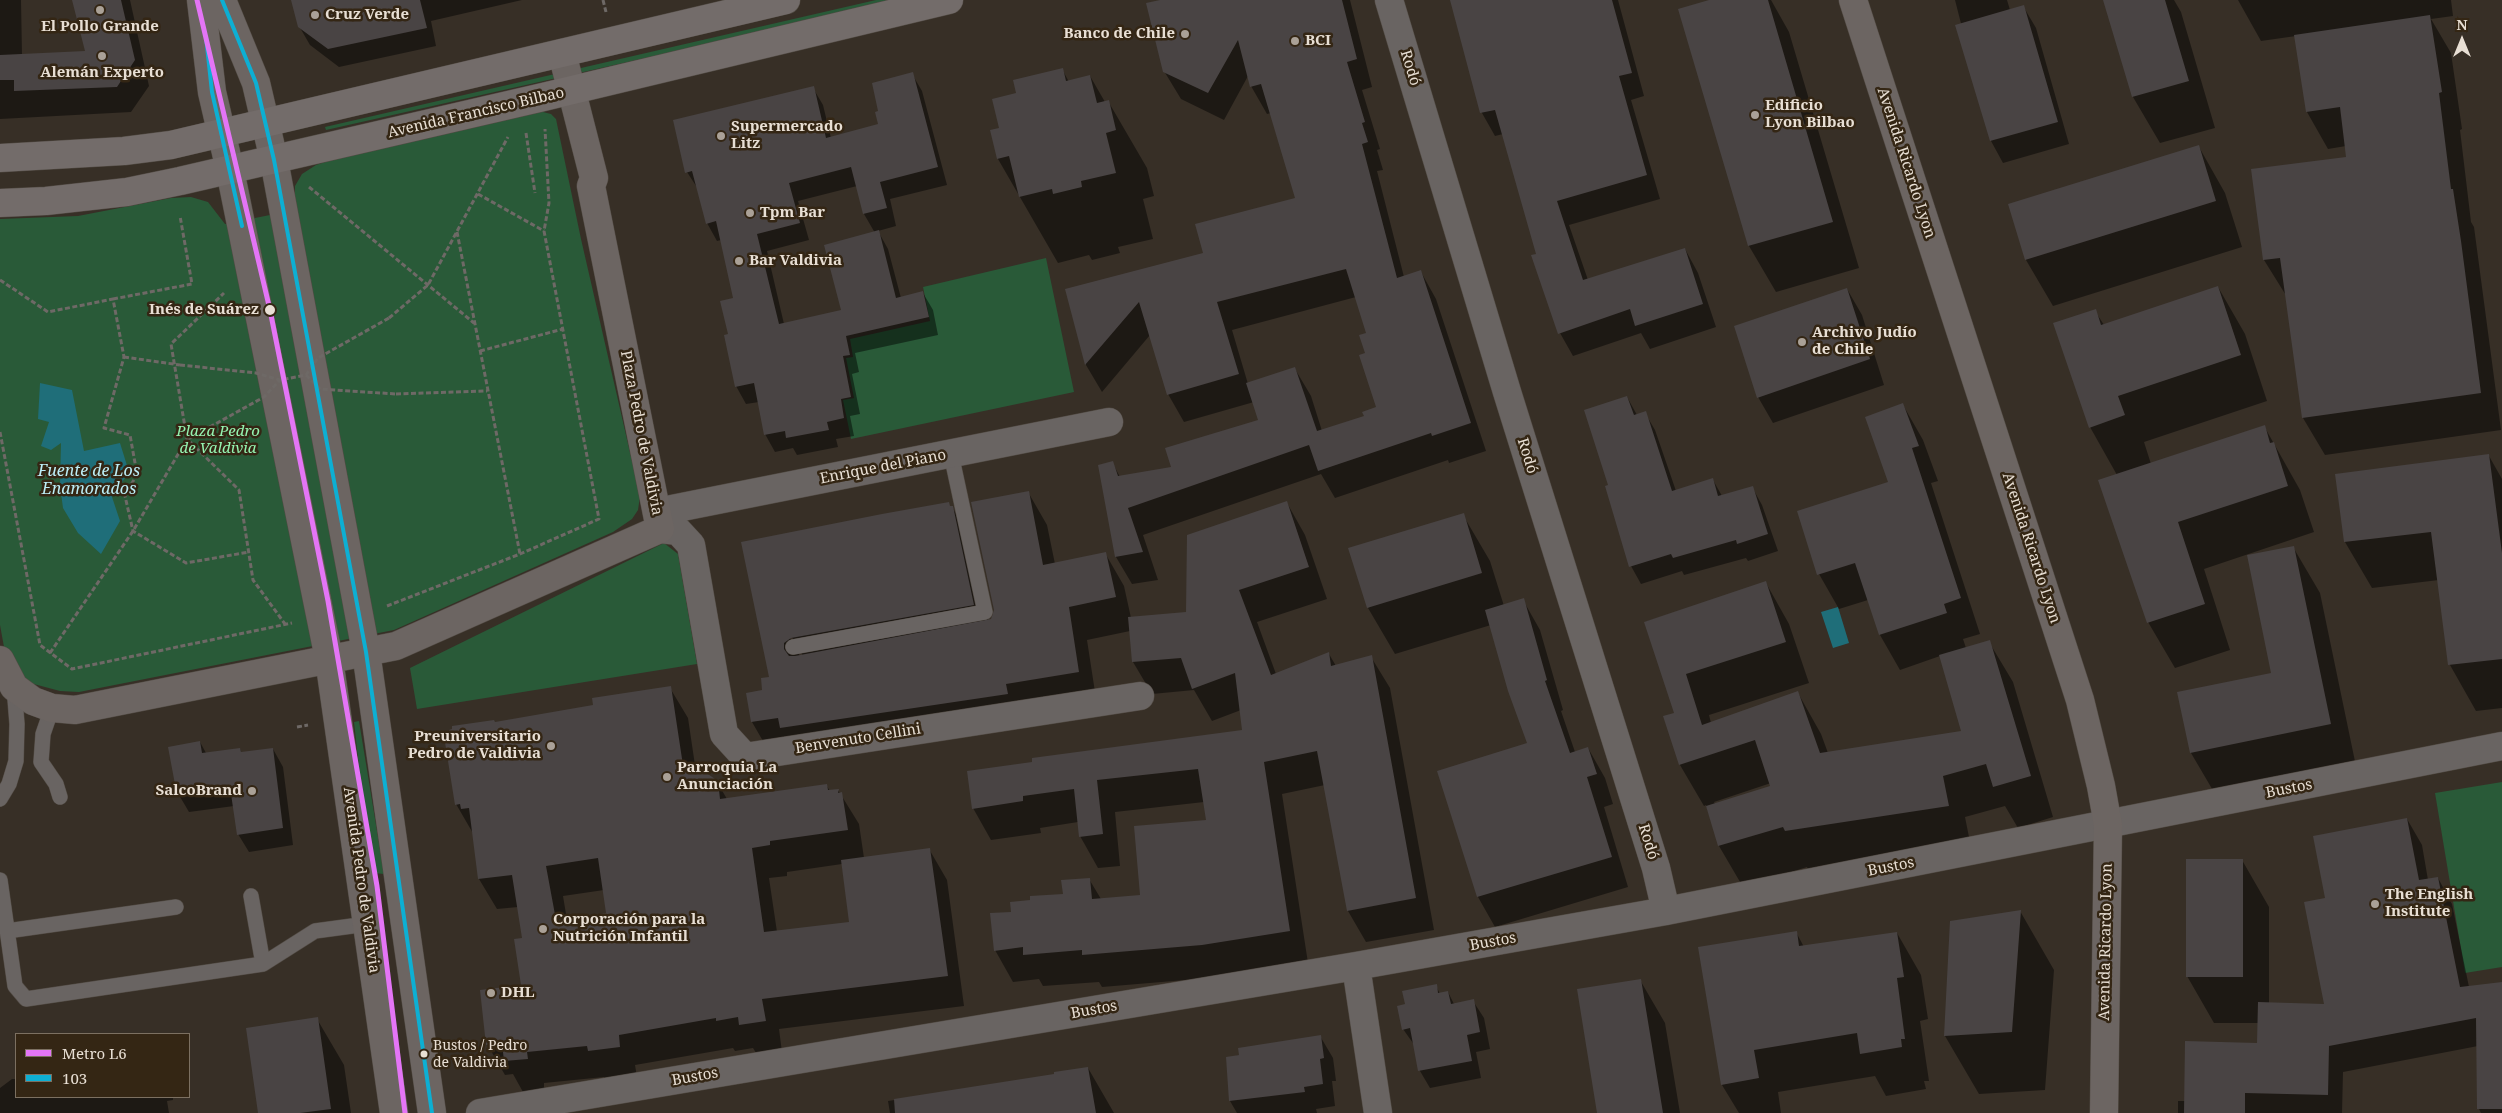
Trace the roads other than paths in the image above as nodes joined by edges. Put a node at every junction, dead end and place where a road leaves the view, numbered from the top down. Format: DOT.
graph roads {
  1 [pos="201,0"];
  2 [pos="222,0"];
  3 [pos="786,0"];
  4 [pos="949,0"];
  5 [pos="1389,0"];
  6 [pos="1853,0"];
  7 [pos="562,53"];
  8 [pos="571,91"];
  9 [pos="265,122"];
  10 [pos="221,132"];
  11 [pos="53,156"];
  12 [pos="0,158"];
  13 [pos="274,160"];
  14 [pos="0,170"];
  15 [pos="230,170"];
  16 [pos="0,202"];
  17 [pos="1109,422"];
  18 [pos="951,454"];
  19 [pos="658,520"];
  20 [pos="793,647"];
  21 [pos="366,652"];
  22 [pos="329,659"];
  23 [pos="0,660"];
  24 [pos="14,687"];
  25 [pos="1140,696"];
  26 [pos="52,708"];
  27 [pos="2502,746"];
  28 [pos="60,797"];
  29 [pos="0,799"];
  30 [pos="2108,825"];
  31 [pos="0,880"];
  32 [pos="251,896"];
  33 [pos="176,907"];
  34 [pos="1666,911"];
  35 [pos="367,924"];
  36 [pos="7,930"];
  37 [pos="263,964"];
  38 [pos="1356,966"];
  39 [pos="394,1113"];
  40 [pos="432,1113"];
  41 [pos="480,1113"];
  42 [pos="1378,1113"];
  43 [pos="2104,1113"];
  1 -- 10 [label="street, Avenida Pedro de Valdivia"];
  2 -- 9 [label="street"];
  3 -- 7 [label="main road"];
  4 -- 8 [label="main road, Avenida Francisco Bilbao"];
  5 -- 34 [label="street, Rodó"];
  6 -- 30 [label="street, Avenida Ricardo Lyon"];
  7 -- 8 [label="street, Plaza Pedro de Valdivia"];
  7 -- 9 [label="main road"];
  8 -- 13 [label="main road, Avenida Francisco Bilbao"];
  8 -- 19 [label="street, Plaza Pedro de Valdivia"];
  9 -- 10 [label="main road"];
  9 -- 13 [label="street"];
  10 -- 11 [label="main road"];
  10 -- 15 [label="street, Avenida Pedro de Valdivia"];
  11 -- 12 [label="main road"];
  11 -- 14 [label="street"];
  13 -- 15 [label="main road, Avenida Francisco Bilbao"];
  13 -- 21 [label="street"];
  15 -- 16 [label="main road, Avenida Francisco Bilbao"];
  15 -- 22 [label="street, Avenida Pedro de Valdivia"];
  17 -- 18 [label="street, Enrique del Piano"];
  18 -- 19 [label="street, Enrique del Piano"];
  18 -- 20 [label="lane"];
  19 -- 21 [label="street, Plaza Pedro de Valdivia"];
  19 -- 25 [label="street, Benvenuto Cellini"];
  21 -- 22 [label="street, Plaza Pedro de Valdivia"];
  21 -- 40 [label="street"];
  22 -- 26 [label="street, Plaza Pedro de Valdivia"];
  22 -- 35 [label="street, Avenida Pedro de Valdivia"];
  23 -- 24 [label="street, Plaza Pedro de Valdivia"];
  24 -- 26 [label="street, Plaza Pedro de Valdivia"];
  24 -- 29 [label="lane"];
  26 -- 28 [label="lane"];
  27 -- 30 [label="street, Bustos"];
  30 -- 34 [label="street, Bustos"];
  30 -- 43 [label="street, Avenida Ricardo Lyon"];
  31 -- 36 [label="lane"];
  32 -- 37 [label="lane"];
  33 -- 36 [label="lane"];
  34 -- 38 [label="street, Bustos"];
  35 -- 37 [label="lane"];
  35 -- 39 [label="street, Avenida Pedro de Valdivia"];
  36 -- 37 [label="lane"];
  38 -- 41 [label="street, Bustos"];
  38 -- 42 [label="street"];
}
